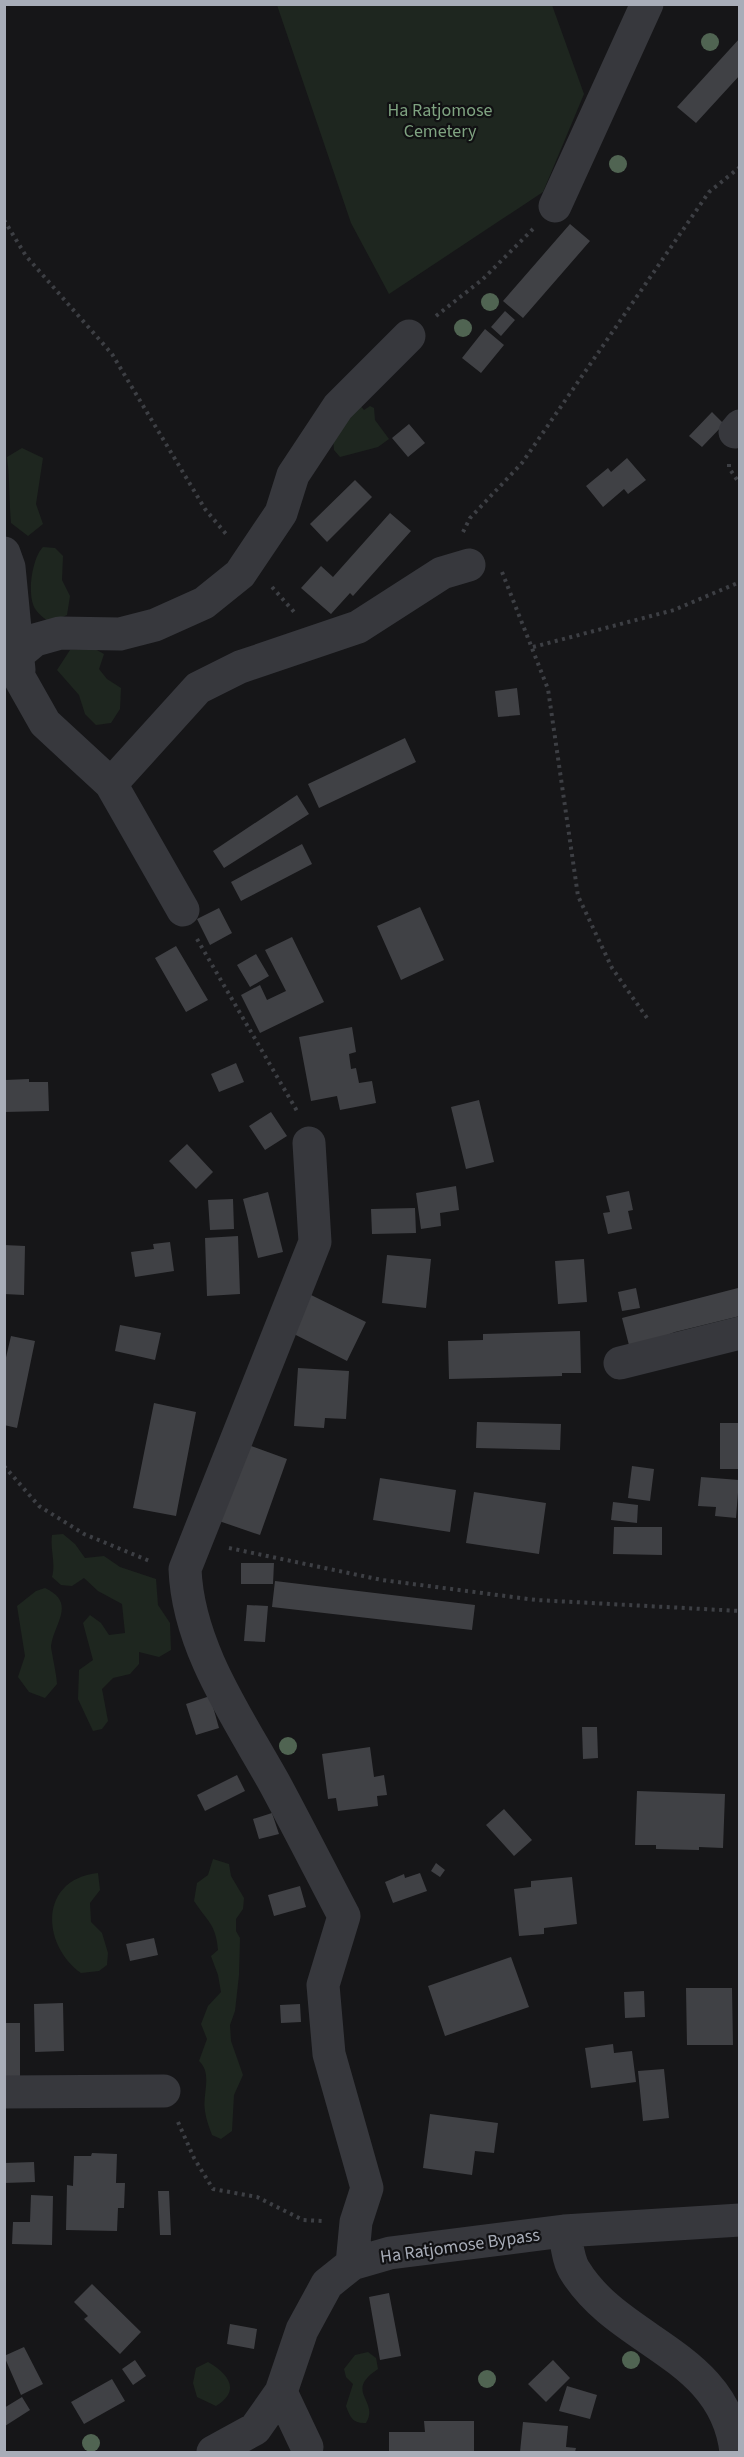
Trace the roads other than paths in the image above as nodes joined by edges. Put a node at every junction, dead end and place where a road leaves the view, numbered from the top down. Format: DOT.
graph roads {
  1 [pos="647,4"];
  2 [pos="555,206"];
  3 [pos="409,336"];
  4 [pos="4,553"];
  5 [pos="455,569"];
  6 [pos="14,674"];
  7 [pos="111,784"];
  8 [pos="183,910"];
  9 [pos="309,1143"];
  10 [pos="740,1333"];
  11 [pos="620,1363"];
  12 [pos="164,2091"];
  13 [pos="4,2092"];
  14 [pos="740,2220"];
  15 [pos="564,2231"];
  16 [pos="352,2264"];
  17 [pos="281,2392"];
  18 [pos="307,2447"];
  19 [pos="213,2452"];
  20 [pos="736,2452"];
  1 -- 2 [label="street"];
  3 -- 6 [label="street"];
  4 -- 6 [label="street"];
  5 -- 7 [label="street"];
  6 -- 7 [label="street"];
  7 -- 8 [label="street"];
  9 -- 16 [label="street"];
  10 -- 11 [label="street"];
  12 -- 13 [label="street"];
  14 -- 15 [label="street, Ha Ratjomose Bypass"];
  15 -- 16 [label="street, Ha Ratjomose Bypass"];
  15 -- 20 [label="street"];
  16 -- 17 [label="street, Ha Ratjomose Bypass"];
  17 -- 18 [label="street"];
  17 -- 19 [label="street, Ha Ratjomose Bypass"];
}
